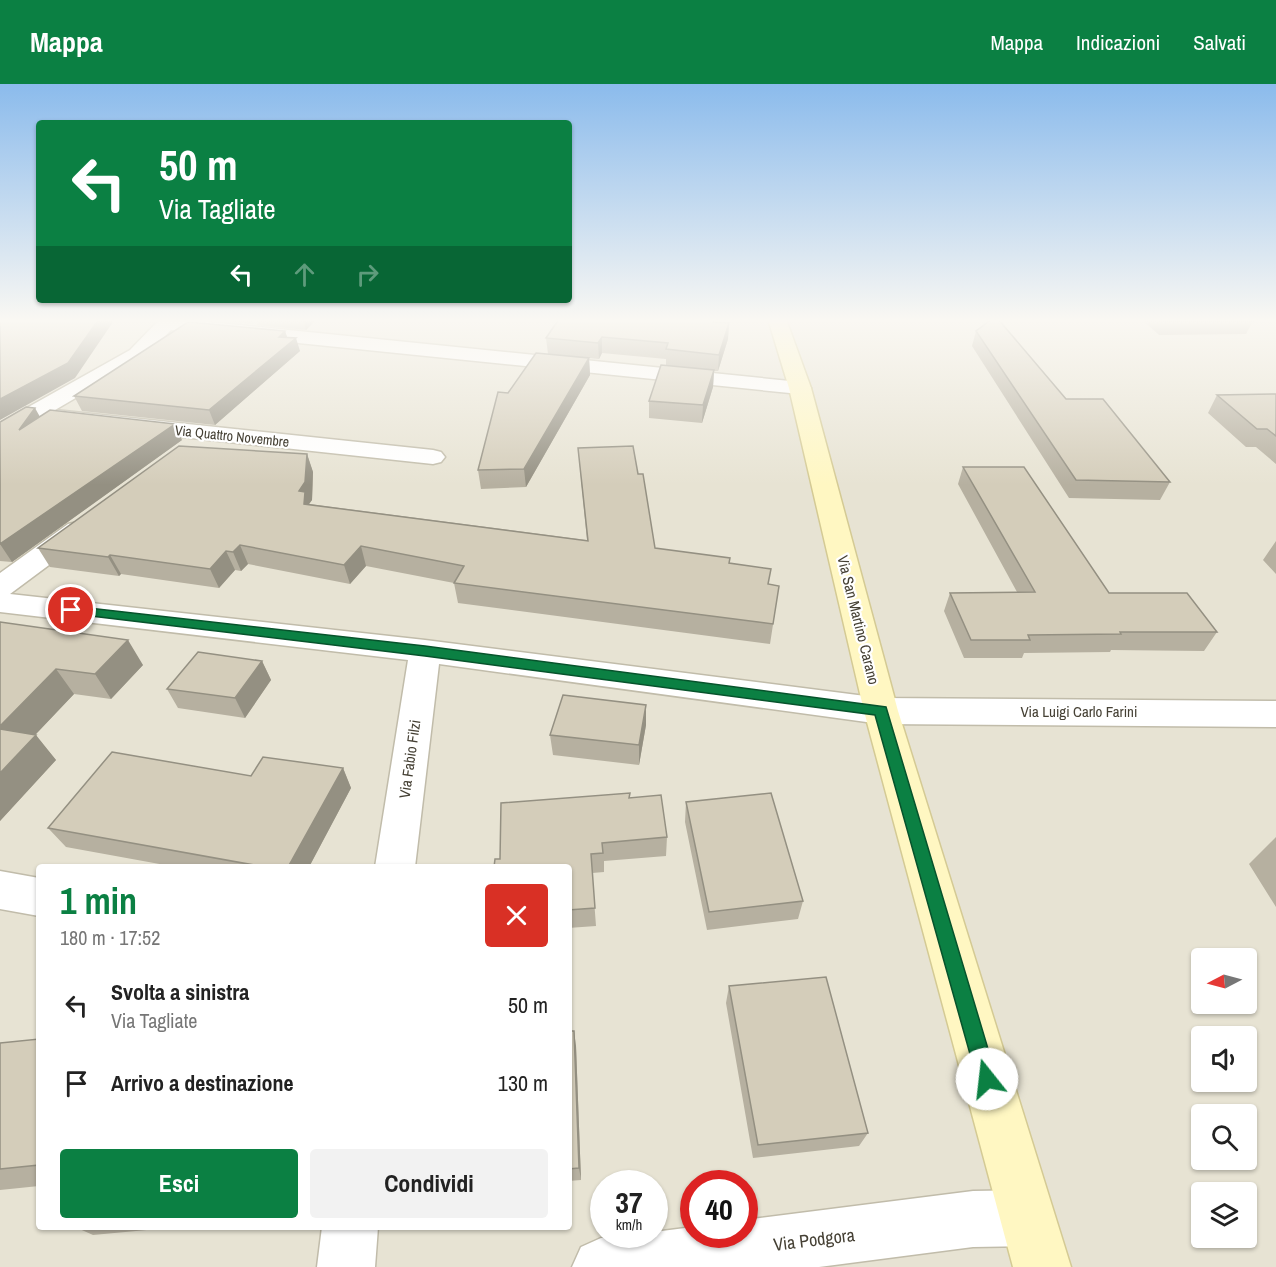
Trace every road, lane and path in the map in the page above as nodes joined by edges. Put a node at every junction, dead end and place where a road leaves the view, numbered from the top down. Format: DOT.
graph roads {
  1 [pos="101,374"];
  2 [pos="669,374"];
  3 [pos="796,374"];
  4 [pos="801,388"];
  5 [pos="31,414"];
  6 [pos="0,432"];
  7 [pos="210,433"];
  8 [pos="181,454"];
  9 [pos="433,457"];
  10 [pos="96,517"];
  11 [pos="0,587"];
  12 [pos="0,602"];
  13 [pos="425,651"];
  14 [pos="881,711"];
  15 [pos="1276,714"];
  16 [pos="395,864"];
  17 [pos="0,890"];
  18 [pos="36,896"];
  19 [pos="350,1230"];
  20 [pos="1034,1242"];
  21 [pos="346,1267"];
  22 [pos="601,1267"];
  1 -- 5 [label="street"];
  2 -- 4 [label="street"];
  3 -- 4 [label="street, Via San Martino Carano"];
  4 -- 14 [label="street, Via San Martino Carano"];
  5 -- 6 [label="street"];
  5 -- 7 [label="street, Via Quattro Novembre"];
  7 -- 8 [label="street"];
  7 -- 9 [label="street, Via Quattro Novembre"];
  10 -- 11 [label="street"];
  12 -- 13 [label="street, Via Luigi Carlo Farini"];
  13 -- 14 [label="street, Via Luigi Carlo Farini"];
  13 -- 16 [label="street, Via Fabio Filzi"];
  14 -- 15 [label="street, Via Luigi Carlo Farini"];
  14 -- 20 [label="street, Via San Martino Carano"];
  17 -- 18 [label="street"];
  19 -- 21 [label="street"];
  20 -- 22 [label="street, Via Podgora"];
}
